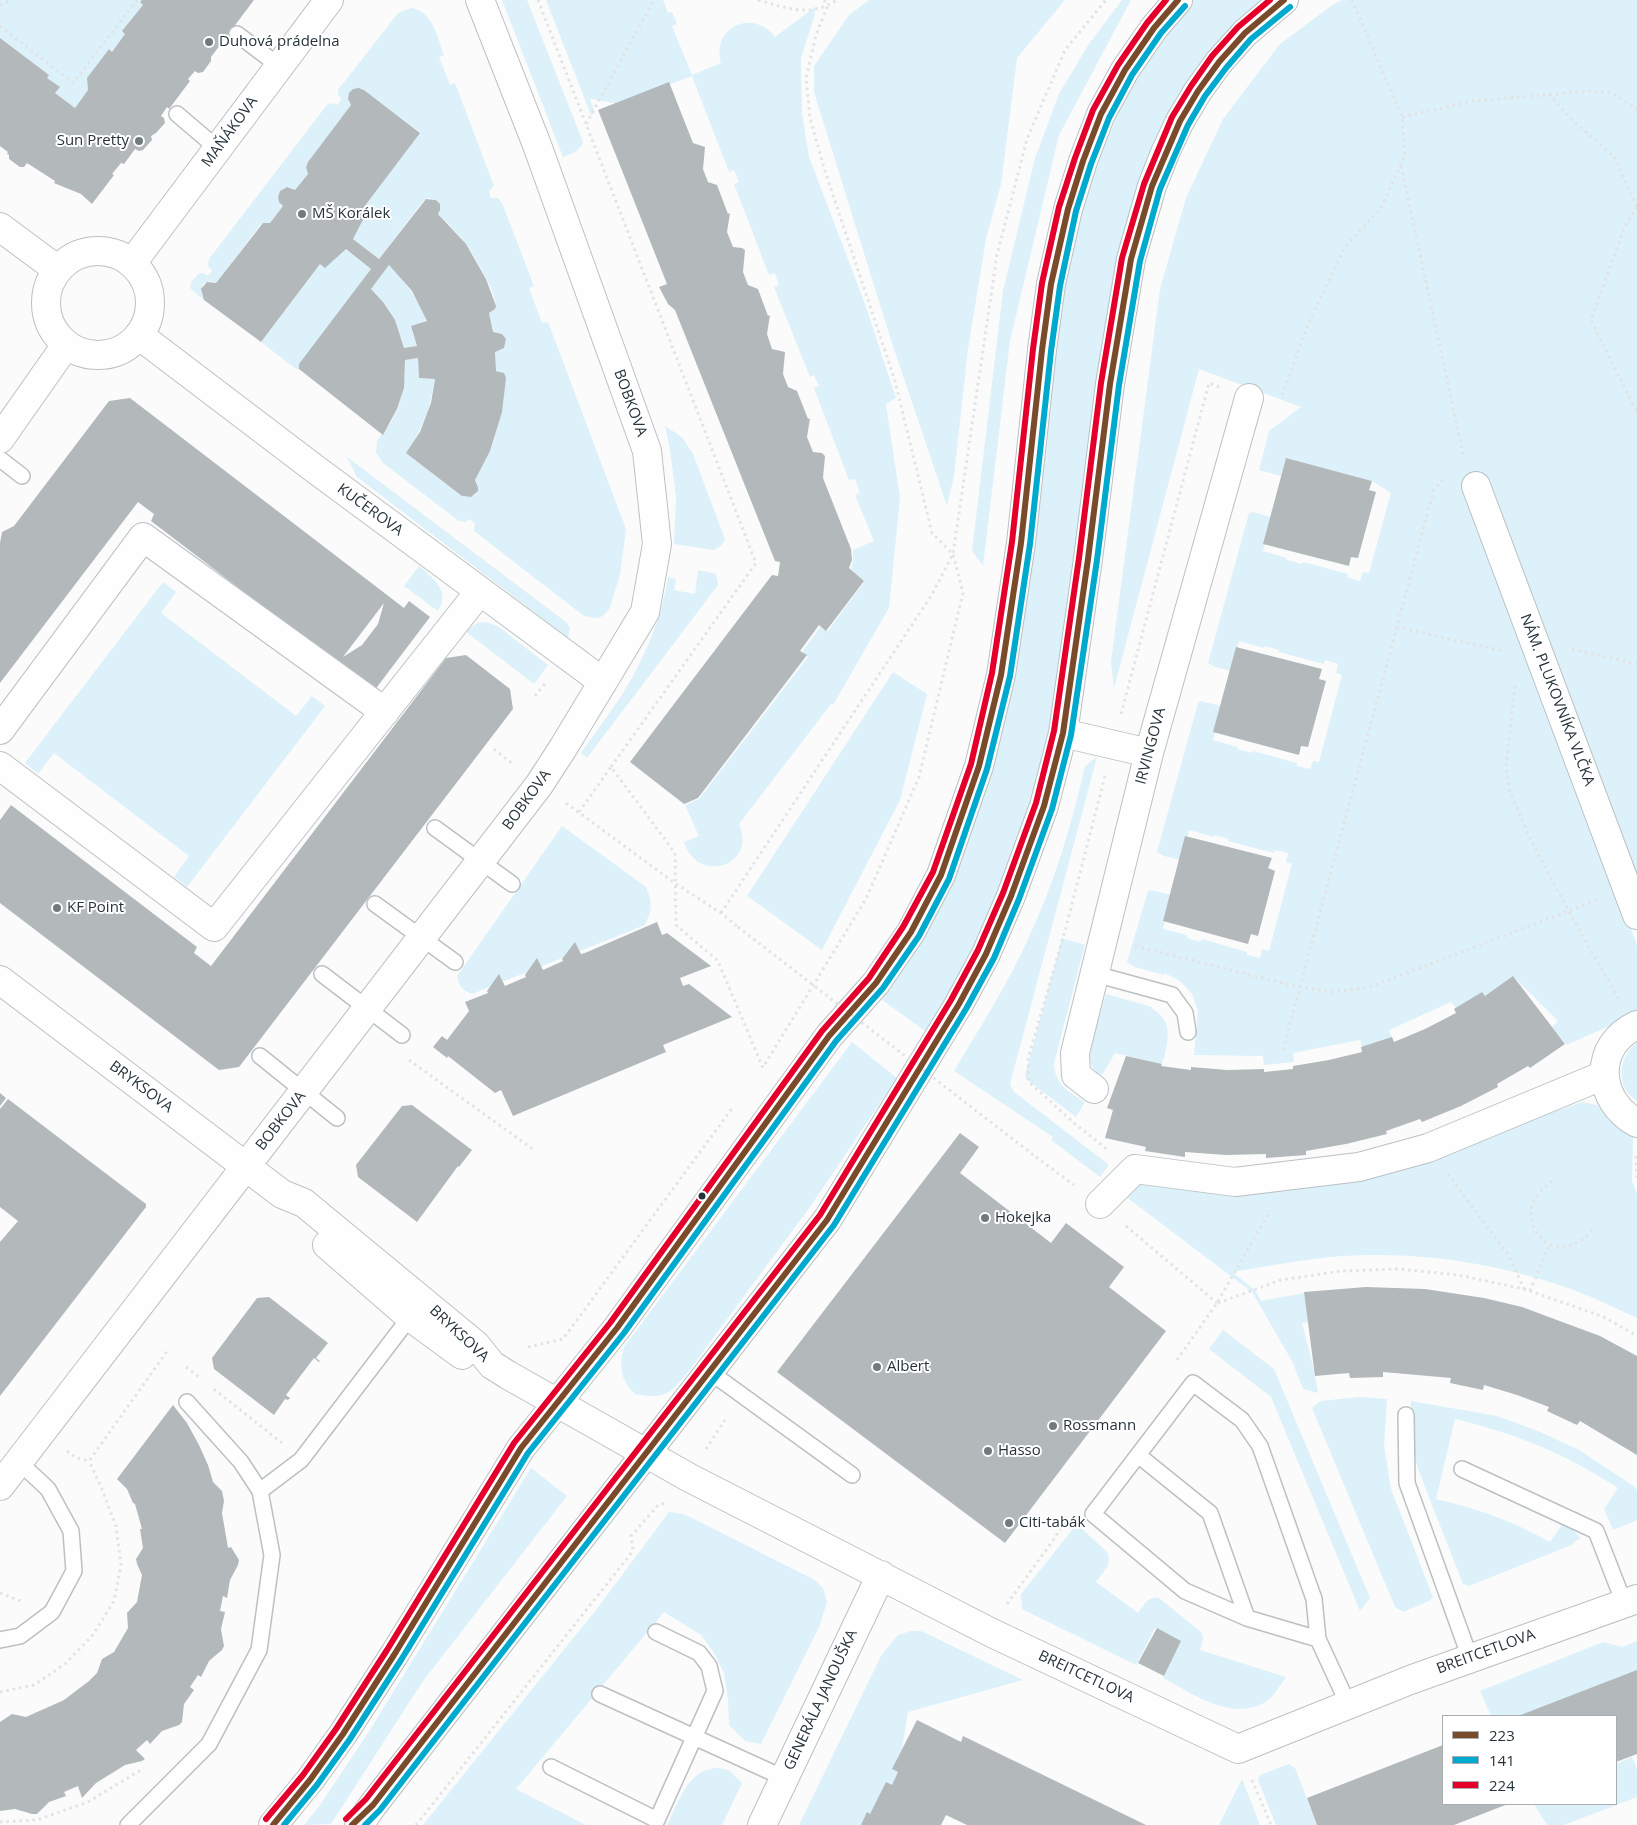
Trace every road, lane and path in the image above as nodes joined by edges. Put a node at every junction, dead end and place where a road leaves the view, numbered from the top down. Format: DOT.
graph roads {
  1 [pos="11,0"];
  2 [pos="137,0"];
  3 [pos="329,0"];
  4 [pos="480,0"];
  5 [pos="654,0"];
  6 [pos="758,0"];
  7 [pos="824,0"];
  8 [pos="837,0"];
  9 [pos="1106,0"];
  10 [pos="1178,0"];
  11 [pos="1284,0"];
  12 [pos="1352,0"];
  13 [pos="0,5"];
  14 [pos="828,6"];
  15 [pos="0,26"];
  16 [pos="237,34"];
  17 [pos="279,66"];
  18 [pos="1549,94"];
  19 [pos="1637,109"];
  20 [pos="176,114"];
  21 [pos="1402,117"];
  22 [pos="586,124"];
  23 [pos="218,149"];
  24 [pos="1401,165"];
  25 [pos="1637,208"];
  26 [pos="0,227"];
  27 [pos="132,263"];
  28 [pos="58,270"];
  29 [pos="140,336"];
  30 [pos="66,345"];
  31 [pos="1249,398"];
  32 [pos="1637,414"];
  33 [pos="0,439"];
  34 [pos="0,459"];
  35 [pos="22,476"];
  36 [pos="1472,480"];
  37 [pos="953,554"];
  38 [pos="480,591"];
  39 [pos="1397,627"];
  40 [pos="1528,648"];
  41 [pos="1637,664"];
  42 [pos="603,682"];
  43 [pos="385,712"];
  44 [pos="0,730"];
  45 [pos="1064,733"];
  46 [pos="494,749"];
  47 [pos="1149,753"];
  48 [pos="0,766"];
  49 [pos="518,768"];
  50 [pos="539,785"];
  51 [pos="579,812"];
  52 [pos="435,828"];
  53 [pos="481,861"];
  54 [pos="512,884"];
  55 [pos="676,884"];
  56 [pos="1627,888"];
  57 [pos="375,904"];
  58 [pos="1569,912"];
  59 [pos="720,913"];
  60 [pos="1637,915"];
  61 [pos="422,938"];
  62 [pos="1104,938"];
  63 [pos="455,962"];
  64 [pos="322,974"];
  65 [pos="1096,974"];
  66 [pos="0,980"];
  67 [pos="1299,987"];
  68 [pos="368,1008"];
  69 [pos="1636,1025"];
  70 [pos="1188,1032"];
  71 [pos="402,1035"];
  72 [pos="1283,1050"];
  73 [pos="260,1056"];
  74 [pos="408,1059"];
  75 [pos="763,1068"];
  76 [pos="757,1075"];
  77 [pos="1604,1076"];
  78 [pos="1094,1089"];
  79 [pos="304,1091"];
  80 [pos="734,1107"];
  81 [pos="337,1118"];
  82 [pos="1074,1123"];
  83 [pos="1637,1123"];
  84 [pos="1092,1138"];
  85 [pos="1428,1148"];
  86 [pos="534,1150"];
  87 [pos="246,1166"];
  88 [pos="1290,1175"];
  89 [pos="1552,1181"];
  90 [pos="282,1194"];
  91 [pos="1100,1204"];
  92 [pos="1594,1226"];
  93 [pos="1549,1245"];
  94 [pos="1524,1289"];
  95 [pos="1530,1291"];
  96 [pos="1217,1303"];
  97 [pos="410,1317"];
  98 [pos="1637,1336"];
  99 [pos="527,1347"];
  100 [pos="168,1350"];
  101 [pos="492,1365"];
  102 [pos="186,1366"];
  103 [pos="710,1372"];
  104 [pos="201,1379"];
  105 [pos="209,1385"];
  106 [pos="187,1402"];
  107 [pos="558,1403"];
  108 [pos="1406,1415"];
  109 [pos="725,1420"];
  110 [pos="286,1446"];
  111 [pos="64,1448"];
  112 [pos="706,1450"];
  113 [pos="646,1454"];
  114 [pos="1138,1455"];
  115 [pos="19,1462"];
  116 [pos="1462,1469"];
  117 [pos="852,1475"];
  118 [pos="0,1486"];
  119 [pos="260,1491"];
  120 [pos="672,1502"];
  121 [pos="1054,1540"];
  122 [pos="881,1575"];
  123 [pos="1630,1601"];
  124 [pos="1006,1606"];
  125 [pos="1247,1618"];
  126 [pos="656,1632"];
  127 [pos="1318,1638"];
  128 [pos="0,1640"];
  129 [pos="1470,1658"];
  130 [pos="600,1694"];
  131 [pos="1348,1704"];
  132 [pos="695,1737"];
  133 [pos="1238,1749"];
  134 [pos="150,1764"];
  135 [pos="552,1767"];
  136 [pos="784,1778"];
  137 [pos="366,1815"];
  138 [pos="0,1822"];
  139 [pos="128,1825"];
  140 [pos="273,1825"];
  141 [pos="352,1825"];
  142 [pos="416,1825"];
  143 [pos="762,1825"];
  144 [pos="1272,1825"];
  1 -- 13 [label="path"];
  2 -- 15 [label="path"];
  3 -- 17 [label="street, MAŇÁKOVA"];
  4 -- 42 [label="street, BOBKOVA"];
  5 -- 22 [label="path"];
  6 -- 14 [label="path"];
  7 -- 14 [label="path"];
  8 -- 14 [label="path"];
  9 -- 37 [label="path"];
  10 -- 107 [label="street"];
  11 -- 45 [label="street"];
  12 -- 21 [label="path"];
  14 -- 37 [label="path"];
  16 -- 17 [label="lane"];
  17 -- 23 [label="street, MAŇÁKOVA"];
  18 -- 19 [label="path"];
  18 -- 21 [label="path"];
  18 -- 25 [label="path"];
  20 -- 23 [label="lane"];
  21 -- 24 [label="path"];
  23 -- 27 [label="street, MAŇÁKOVA"];
  24 -- 31 [label="path"];
  24 -- 36 [label="path"];
  25 -- 32 [label="path"];
  26 -- 28 [label="street"];
  27 -- 28 [label="street"];
  27 -- 29 [label="street"];
  28 -- 30 [label="street"];
  29 -- 30 [label="street"];
  29 -- 38 [label="street, KUČEROVA"];
  30 -- 33 [label="street"];
  31 -- 47 [label="street, IRVINGOVA"];
  34 -- 35 [label="lane"];
  36 -- 39 [label="path"];
  36 -- 40 [label="street, NÁM. PLUKOVNÍKA VLČKA"];
  37 -- 59 [label="path"];
  37 -- 75 [label="path"];
  38 -- 42 [label="street, KUČEROVA"];
  38 -- 43 [label="street"];
  39 -- 40 [label="path"];
  39 -- 67 [label="path"];
  40 -- 41 [label="path"];
  40 -- 56 [label="street, NÁM. PLUKOVNÍKA VLČKA"];
  40 -- 58 [label="path"];
  42 -- 50 [label="street, BOBKOVA"];
  43 -- 44 [label="street"];
  43 -- 48 [label="street"];
  45 -- 47 [label="street"];
  45 -- 103 [label="street"];
  46 -- 49 [label="path"];
  47 -- 62 [label="street, IRVINGOVA"];
  50 -- 51 [label="path"];
  50 -- 53 [label="street, BOBKOVA"];
  51 -- 55 [label="path"];
  51 -- 55 [label="path"];
  52 -- 53 [label="lane"];
  53 -- 54 [label="lane"];
  53 -- 61 [label="street, BOBKOVA"];
  55 -- 59 [label="path"];
  55 -- 75 [label="path"];
  56 -- 58 [label="path"];
  56 -- 60 [label="street, NÁM. PLUKOVNÍKA VLČKA"];
  57 -- 61 [label="lane"];
  58 -- 67 [label="path"];
  58 -- 69 [label="path"];
  59 -- 91 [label="path, bridge"];
  61 -- 63 [label="lane"];
  61 -- 68 [label="street, BOBKOVA"];
  62 -- 65 [label="street, IRVINGOVA"];
  62 -- 67 [label="path"];
  64 -- 68 [label="lane"];
  65 -- 70 [label="lane"];
  65 -- 78 [label="street, IRVINGOVA"];
  66 -- 87 [label="street, BRYKSOVA"];
  67 -- 72 [label="path"];
  68 -- 71 [label="lane"];
  68 -- 79 [label="street, BOBKOVA"];
  69 -- 77 [label="street"];
  73 -- 79 [label="lane"];
  74 -- 86 [label="path"];
  75 -- 76 [label="path"];
  77 -- 83 [label="street"];
  77 -- 85 [label="street"];
  79 -- 81 [label="lane"];
  79 -- 87 [label="street, BOBKOVA"];
  80 -- 99 [label="path"];
  82 -- 84 [label="path"];
  85 -- 88 [label="street"];
  85 -- 94 [label="path"];
  87 -- 90 [label="street, BRYKSOVA"];
  87 -- 115 [label="street, BOBKOVA"];
  88 -- 91 [label="street"];
  88 -- 96 [label="path"];
  89 -- 93 [label="path"];
  90 -- 97 [label="street, BRYKSOVA"];
  90 -- 101 [label="street, BRYKSOVA"];
  91 -- 96 [label="path"];
  92 -- 93 [label="path"];
  93 -- 95 [label="path"];
  94 -- 95 [label="path"];
  94 -- 96 [label="path"];
  95 -- 98 [label="path"];
  97 -- 101 [label="street, BRYKSOVA"];
  97 -- 119 [label="lane"];
  100 -- 111 [label="path"];
  101 -- 107 [label="street, BRYKSOVA"];
  102 -- 104 [label="path"];
  103 -- 113 [label="street"];
  103 -- 117 [label="lane"];
  105 -- 110 [label="path"];
  106 -- 119 [label="lane"];
  107 -- 113 [label="street, BREITCETLOVA"];
  107 -- 140 [label="street"];
  108 -- 129 [label="lane"];
  109 -- 112 [label="path"];
  113 -- 122 [label="street, BREITCETLOVA"];
  113 -- 137 [label="street"];
  114 -- 125 [label="lane"];
  114 -- 125 [label="lane"];
  114 -- 127 [label="lane"];
  115 -- 118 [label="street, BOBKOVA"];
  115 -- 128 [label="lane"];
  116 -- 123 [label="lane"];
  119 -- 139 [label="lane"];
  120 -- 142 [label="path"];
  121 -- 124 [label="path"];
  122 -- 133 [label="street, BREITCETLOVA"];
  122 -- 136 [label="street, GENERÁLA JANOUŠKA"];
  123 -- 129 [label="street, BREITCETLOVA"];
  125 -- 127 [label="lane"];
  126 -- 132 [label="lane"];
  127 -- 131 [label="lane"];
  129 -- 131 [label="street, BREITCETLOVA"];
  130 -- 132 [label="lane"];
  131 -- 133 [label="street, BREITCETLOVA"];
  132 -- 135 [label="lane"];
  132 -- 136 [label="lane"];
  133 -- 144 [label="path"];
  134 -- 138 [label="path"];
  136 -- 143 [label="street, GENERÁLA JANOUŠKA"];
  137 -- 141 [label="street"];
}
